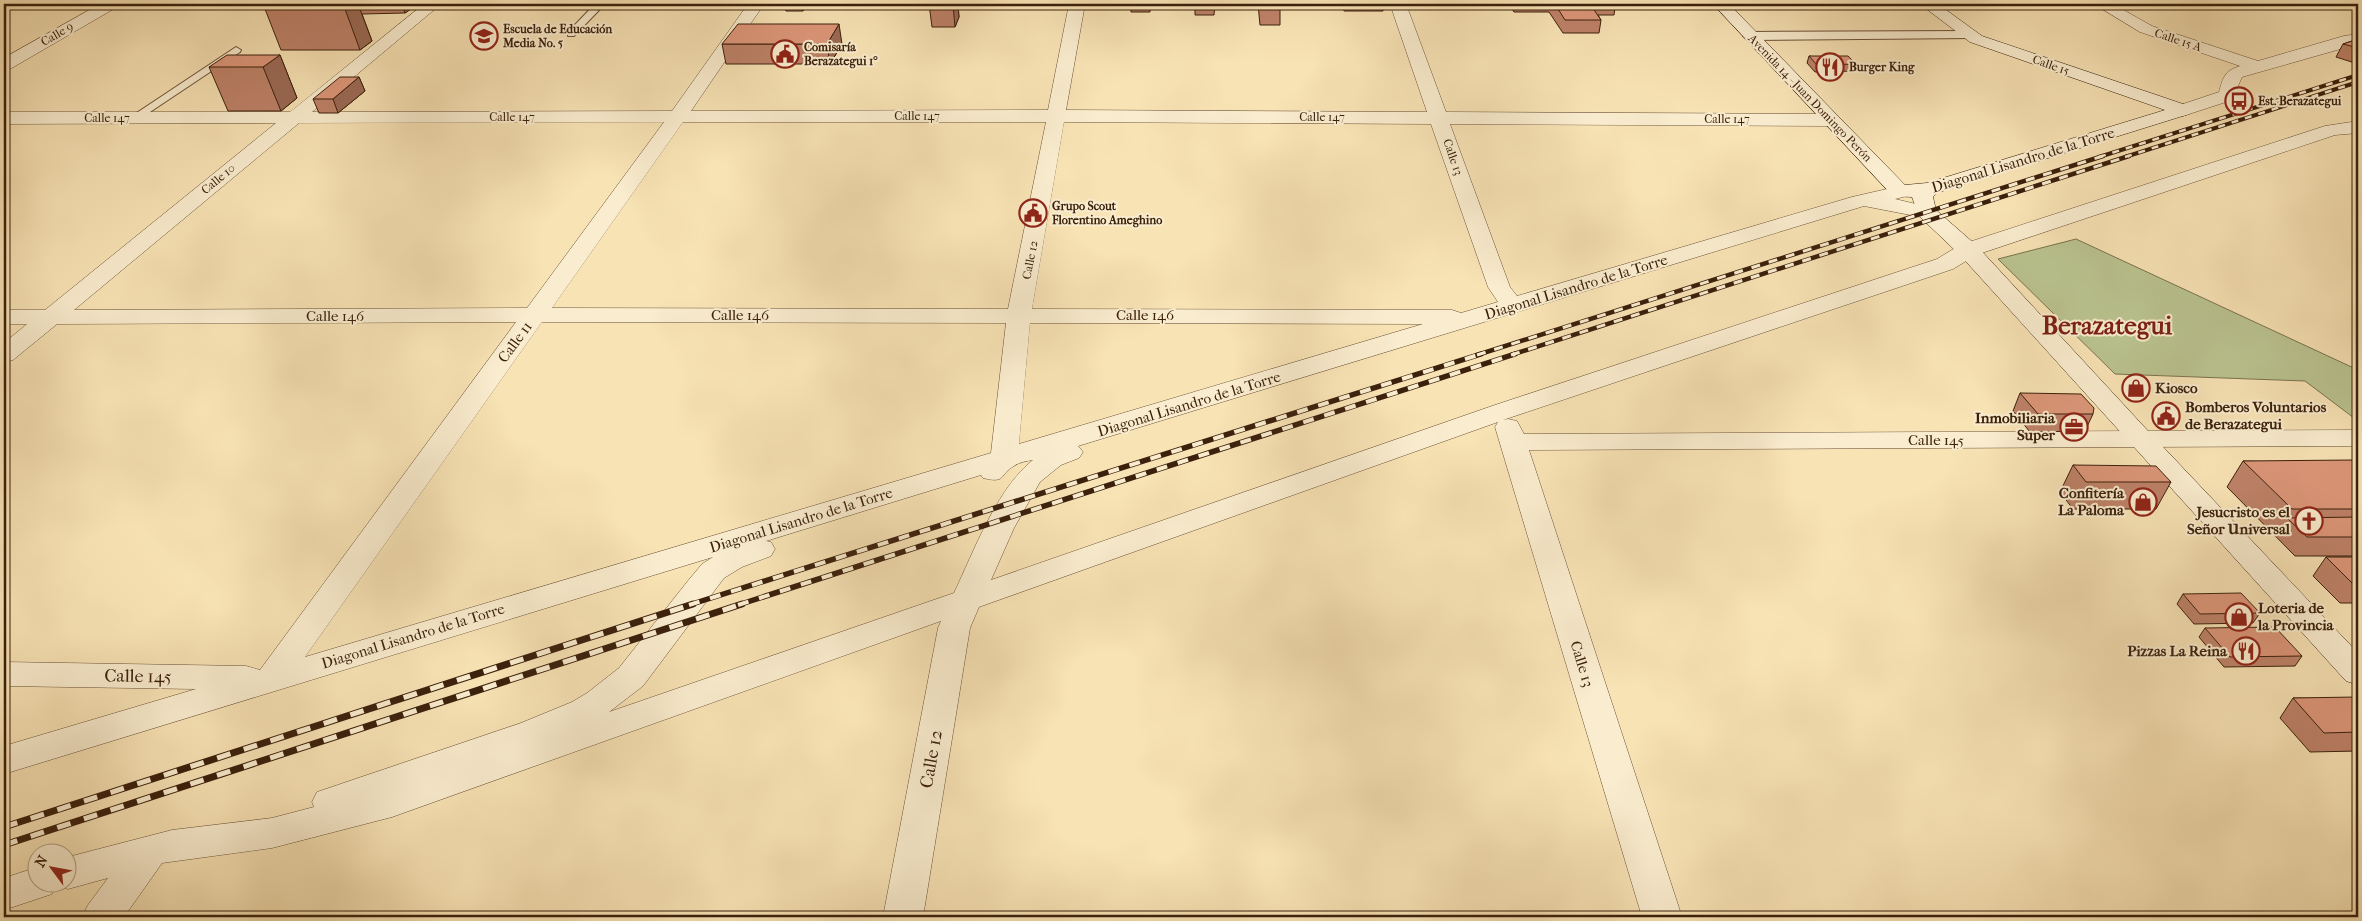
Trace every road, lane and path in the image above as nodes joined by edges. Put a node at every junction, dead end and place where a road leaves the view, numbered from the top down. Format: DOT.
graph roads {
  1 [pos="110,4"];
  2 [pos="433,4"];
  3 [pos="600,4"];
  4 [pos="756,4"];
  5 [pos="1077,4"];
  6 [pos="1398,4"];
  7 [pos="1721,4"];
  8 [pos="1928,4"];
  9 [pos="2102,4"];
  10 [pos="571,34"];
  11 [pos="1968,35"];
  12 [pos="1750,36"];
  13 [pos="2358,39"];
  14 [pos="236,50"];
  15 [pos="4,65"];
  16 [pos="2258,67"];
  17 [pos="2184,110"];
  18 [pos="678,116"];
  19 [pos="1056,116"];
  20 [pos="1439,117"];
  21 [pos="4,118"];
  22 [pos="134,118"];
  23 [pos="292,119"];
  24 [pos="1830,120"];
  25 [pos="2358,127"];
  26 [pos="1929,189"];
  27 [pos="1900,192"];
  28 [pos="1859,202"];
  29 [pos="1926,212"];
  30 [pos="1968,250"];
  31 [pos="1513,307"];
  32 [pos="534,315"];
  33 [pos="1019,315"];
  34 [pos="4,317"];
  35 [pos="51,317"];
  36 [pos="1476,318"];
  37 [pos="4,355"];
  38 [pos="1504,411"];
  39 [pos="2140,438"];
  40 [pos="2358,438"];
  41 [pos="1513,442"];
  42 [pos="1004,459"];
  43 [pos="964,602"];
  44 [pos="2358,673"];
  45 [pos="4,674"];
  46 [pos="272,678"];
  47 [pos="4,760"];
  48 [pos="161,848"];
  49 [pos="78,870"];
  50 [pos="28,886"];
  51 [pos="4,894"];
  52 [pos="102,917"];
  53 [pos="903,917"];
  54 [pos="1662,917"];
  1 -- 15 [label="street, Calle 9"];
  2 -- 23 [label="street, Calle 10"];
  3 -- 10 [label="lane"];
  4 -- 18 [label="street, Calle 11"];
  5 -- 19 [label="street, Calle 12"];
  6 -- 20 [label="street, Calle 13"];
  7 -- 12 [label="street, Avenida 14 - Juan Domingo Perón"];
  8 -- 11 [label="street, Calle 15"];
  9 -- 16 [label="street, Calle 15 A"];
  11 -- 12 [label="street"];
  11 -- 17 [label="street, Calle 15"];
  12 -- 24 [label="street, Avenida 14 - Juan Domingo Perón"];
  13 -- 16 [label="street, Diagonal Lisandro de la Torre"];
  14 -- 22 [label="lane"];
  16 -- 17 [label="street, Diagonal Lisandro de la Torre"];
  17 -- 26 [label="street, Diagonal Lisandro de la Torre"];
  18 -- 19 [label="street, Calle 147"];
  18 -- 23 [label="street, Calle 147"];
  18 -- 32 [label="street, Calle 11"];
  19 -- 20 [label="street, Calle 147"];
  19 -- 33 [label="street, Calle 12"];
  20 -- 24 [label="street, Calle 147"];
  20 -- 31 [label="street, Calle 13"];
  21 -- 22 [label="street, Calle 147"];
  22 -- 23 [label="street, Calle 147"];
  23 -- 35 [label="street, Calle 10"];
  24 -- 27 [label="street, Avenida 14 - Juan Domingo Perón"];
  25 -- 30 [label="street"];
  26 -- 27 [label="street, Diagonal Lisandro de la Torre"];
  26 -- 29 [label="street"];
  27 -- 28 [label="street, Diagonal Lisandro de la Torre"];
  28 -- 29 [label="street"];
  28 -- 31 [label="street, Diagonal Lisandro de la Torre"];
  29 -- 30 [label="street"];
  30 -- 38 [label="street"];
  30 -- 39 [label="street"];
  31 -- 36 [label="street, Diagonal Lisandro de la Torre"];
  32 -- 33 [label="street, Calle 146"];
  32 -- 35 [label="street, Calle 146"];
  32 -- 46 [label="street, Calle 11"];
  33 -- 36 [label="street, Calle 146"];
  33 -- 42 [label="street, Calle 12"];
  34 -- 35 [label="street, Calle 146"];
  35 -- 37 [label="street, Calle 10"];
  36 -- 42 [label="street, Diagonal Lisandro de la Torre"];
  36 -- 43 [label="street, Calle 12"];
  38 -- 41 [label="street, Calle 13"];
  38 -- 43 [label="street"];
  39 -- 40 [label="street, Calle 145"];
  39 -- 41 [label="street, Calle 145"];
  39 -- 44 [label="street"];
  41 -- 54 [label="street, Calle 13"];
  42 -- 46 [label="street, Diagonal Lisandro de la Torre"];
  42 -- 48 [label="street"];
  43 -- 48 [label="street"];
  43 -- 53 [label="street, Calle 12"];
  45 -- 46 [label="street, Calle 145"];
  46 -- 47 [label="street, Diagonal Lisandro de la Torre"];
  48 -- 49 [label="street"];
  48 -- 52 [label="street"];
  50 -- 51 [label="street"];
}
